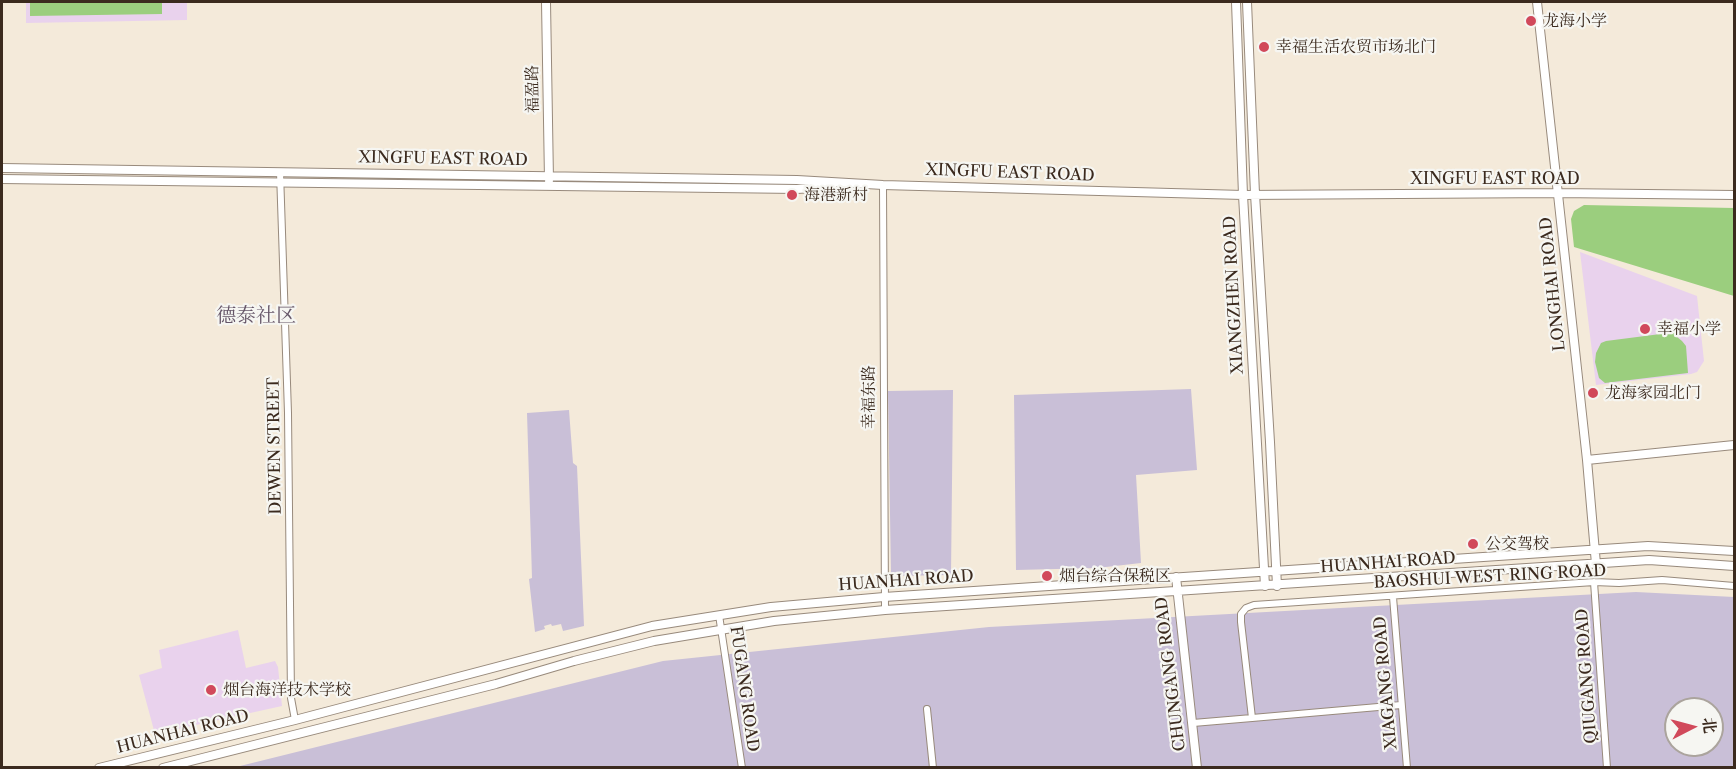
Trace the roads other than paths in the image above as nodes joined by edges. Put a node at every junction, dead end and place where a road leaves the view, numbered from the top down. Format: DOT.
graph roads {
  1 [pos="546,2"];
  2 [pos="1236,2"];
  3 [pos="1247,2"];
  4 [pos="1537,2"];
  5 [pos="2,168"];
  6 [pos="280,172"];
  7 [pos="549,176"];
  8 [pos="2,179"];
  9 [pos="280,183"];
  10 [pos="884,185"];
  11 [pos="550,186"];
  12 [pos="1558,193"];
  13 [pos="1255,194"];
  14 [pos="1243,195"];
  15 [pos="1734,195"];
  16 [pos="1734,445"];
  17 [pos="1587,460"];
  18 [pos="1595,550"];
  19 [pos="1734,551"];
  20 [pos="1596,564"];
  21 [pos="1734,566"];
  22 [pos="1264,572"];
  23 [pos="1276,572"];
  24 [pos="1176,577"];
  25 [pos="1594,582"];
  26 [pos="1265,586"];
  27 [pos="1277,586"];
  28 [pos="1734,586"];
  29 [pos="1177,591"];
  30 [pos="884,597"];
  31 [pos="1392,597"];
  32 [pos="885,610"];
  33 [pos="719,615"];
  34 [pos="722,630"];
  35 [pos="1401,705"];
  36 [pos="927,709"];
  37 [pos="1252,718"];
  38 [pos="295,720"];
  39 [pos="1193,723"];
  40 [pos="99,768"];
  41 [pos="163,768"];
  42 [pos="742,768"];
  43 [pos="933,768"];
  44 [pos="1197,768"];
  45 [pos="1407,768"];
  46 [pos="1607,768"];
  1 -- 7 [label="street, 福盈路"];
  2 -- 14 [label="street, XIANGZHEN ROAD"];
  3 -- 13 [label="street, XIANGZHEN ROAD"];
  4 -- 12 [label="street, LONGHAI ROAD"];
  5 -- 6 [label="street, XINGFU EAST ROAD"];
  6 -- 7 [label="street, XINGFU EAST ROAD"];
  6 -- 9 [label="street, DEWEN STREET"];
  7 -- 10 [label="street, XINGFU EAST ROAD"];
  7 -- 11 [label="street, 福盈路"];
  8 -- 9 [label="street, XINGFU EAST ROAD"];
  9 -- 11 [label="street, XINGFU EAST ROAD"];
  9 -- 38 [label="street, DEWEN STREET"];
  10 -- 11 [label="street, XINGFU EAST ROAD"];
  10 -- 14 [label="street, XINGFU EAST ROAD"];
  10 -- 30 [label="street, 幸福东路"];
  12 -- 13 [label="street, XINGFU EAST ROAD"];
  12 -- 15 [label="street, XINGFU EAST ROAD"];
  12 -- 17 [label="street, LONGHAI ROAD"];
  13 -- 14 [label="street"];
  13 -- 23 [label="street, XIANGZHEN ROAD"];
  14 -- 22 [label="street, XIANGZHEN ROAD"];
  16 -- 17 [label="street"];
  17 -- 18 [label="street, LONGHAI ROAD"];
  18 -- 19 [label="street, HUANHAI ROAD"];
  18 -- 20 [label="street, LONGHAI ROAD"];
  18 -- 23 [label="street, HUANHAI ROAD"];
  20 -- 21 [label="street, HUANHAI ROAD"];
  20 -- 27 [label="street, HUANHAI ROAD"];
  22 -- 23 [label="street, HUANHAI ROAD"];
  22 -- 24 [label="street, HUANHAI ROAD"];
  22 -- 26 [label="street, XIANGZHEN ROAD"];
  23 -- 27 [label="street, XIANGZHEN ROAD"];
  24 -- 29 [label="street, CHUNGANG ROAD"];
  24 -- 30 [label="street, HUANHAI ROAD"];
  25 -- 28 [label="street, BAOSHUI WEST RING ROAD"];
  25 -- 31 [label="street, BAOSHUI WEST RING ROAD"];
  25 -- 46 [label="street, QIUGANG ROAD"];
  26 -- 27 [label="street, HUANHAI ROAD"];
  26 -- 29 [label="street, HUANHAI ROAD"];
  29 -- 32 [label="street, HUANHAI ROAD"];
  29 -- 39 [label="street, CHUNGANG ROAD"];
  30 -- 32 [label="street, 幸福东路"];
  30 -- 33 [label="street, HUANHAI ROAD"];
  31 -- 35 [label="street, XIAGANG ROAD"];
  31 -- 37 [label="street, BAOSHUI WEST RING ROAD"];
  32 -- 34 [label="street, HUANHAI ROAD"];
  33 -- 34 [label="street, FUGANG ROAD"];
  33 -- 38 [label="street, HUANHAI ROAD"];
  34 -- 41 [label="street, HUANHAI ROAD"];
  34 -- 42 [label="street, FUGANG ROAD"];
  35 -- 37 [label="street"];
  35 -- 45 [label="street, XIAGANG ROAD"];
  36 -- 43 [label="street"];
  37 -- 39 [label="street"];
  38 -- 40 [label="street, HUANHAI ROAD"];
  39 -- 44 [label="street, CHUNGANG ROAD"];
}
